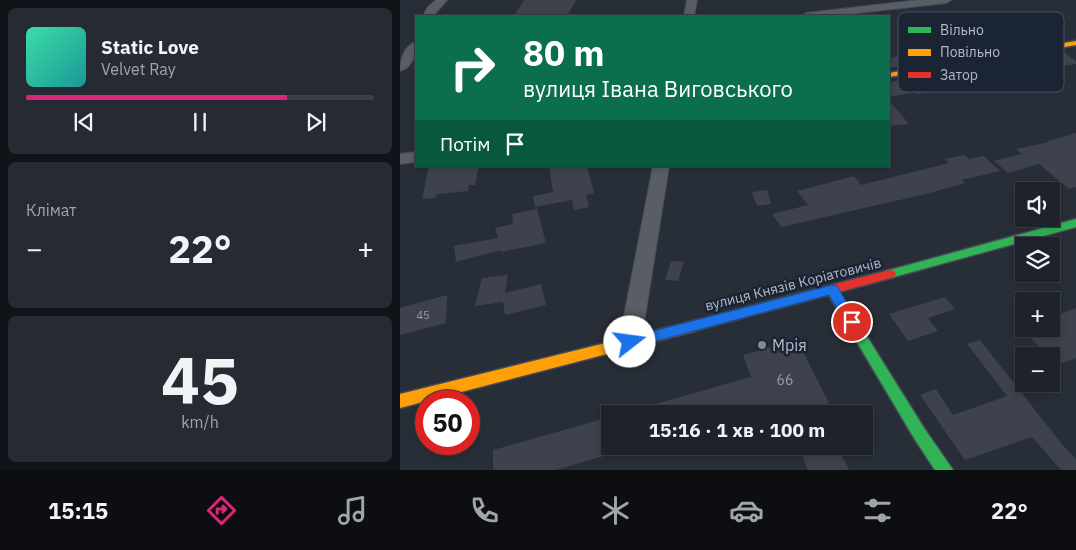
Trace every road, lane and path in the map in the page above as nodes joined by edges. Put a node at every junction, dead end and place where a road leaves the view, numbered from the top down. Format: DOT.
graph roads {
  1 [pos="442,0"];
  2 [pos="692,0"];
  3 [pos="946,0"];
  4 [pos="429,15"];
  5 [pos="689,15"];
  6 [pos="815,15"];
  7 [pos="415,47"];
  8 [pos="400,67"];
  9 [pos="415,156"];
  10 [pos="400,159"];
  11 [pos="661,167"];
  12 [pos="1076,223"];
  13 [pos="832,290"];
  14 [pos="630,342"];
  15 [pos="400,401"];
  16 [pos="945,470"];
  1 -- 4 [label="street"];
  2 -- 5 [label="street"];
  3 -- 6 [label="street"];
  7 -- 8 [label="street"];
  9 -- 10 [label="street"];
  11 -- 14 [label="street"];
  12 -- 13 [label="main road, вулиця Князів Коріатовичів"];
  13 -- 14 [label="main road, вулиця Князів Коріатовичів"];
  13 -- 16 [label="main road"];
  14 -- 15 [label="main road, вулиця Князів Коріатовичів"];
}
